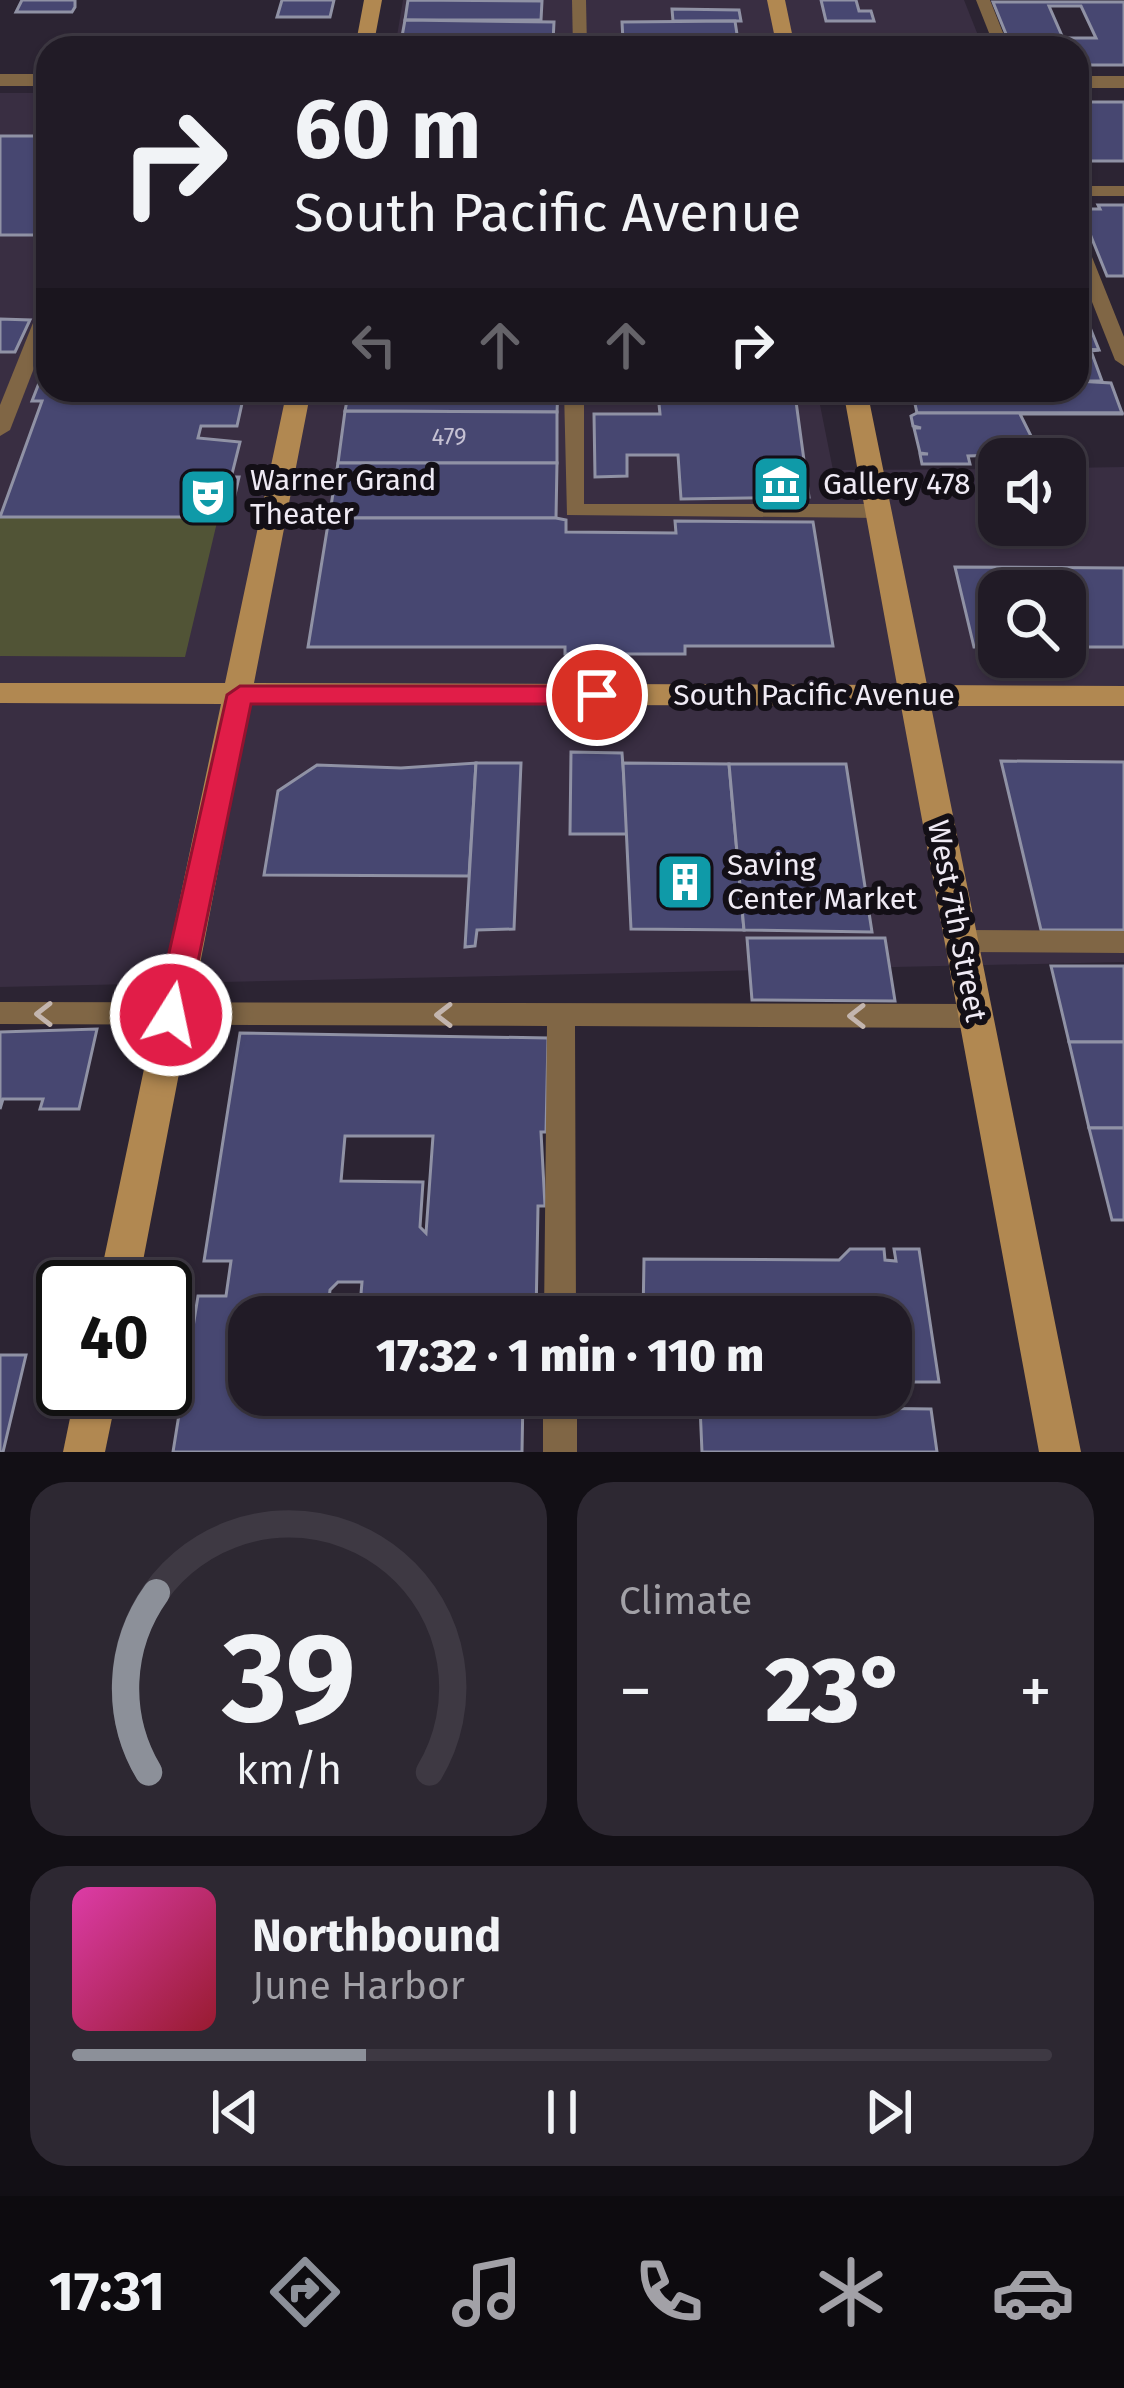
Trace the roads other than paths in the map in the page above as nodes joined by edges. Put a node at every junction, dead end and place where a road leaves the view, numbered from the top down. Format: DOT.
graph roads {
  1 [pos="373,0"];
  2 [pos="579,0"];
  3 [pos="776,0"];
  4 [pos="982,0"];
  5 [pos="366,36"];
  6 [pos="580,36"];
  7 [pos="784,36"];
  8 [pos="997,36"];
  9 [pos="0,80"];
  10 [pos="36,80"];
  11 [pos="1089,82"];
  12 [pos="1124,82"];
  13 [pos="1089,191"];
  14 [pos="1124,191"];
  15 [pos="1089,272"];
  16 [pos="36,338"];
  17 [pos="1124,361"];
  18 [pos="297,402"];
  19 [pos="574,402"];
  20 [pos="857,402"];
  21 [pos="0,430"];
  22 [pos="880,511"];
  23 [pos="0,693"];
  24 [pos="240,695"];
  25 [pos="915,695"];
  26 [pos="1124,696"];
  27 [pos="959,941"];
  28 [pos="1124,942"];
  29 [pos="0,1013"];
  30 [pos="171,1015"];
  31 [pos="561,1015"];
  32 [pos="974,1016"];
  33 [pos="123,1260"];
  34 [pos="560,1296"];
  35 [pos="91,1416"];
  36 [pos="560,1416"];
  37 [pos="84,1452"];
  38 [pos="560,1452"];
  39 [pos="1060,1452"];
  1 -- 5 [label="street"];
  2 -- 6 [label="lane"];
  3 -- 7 [label="street"];
  4 -- 8 [label="lane"];
  9 -- 10 [label="street"];
  11 -- 12 [label="street"];
  13 -- 14 [label="lane"];
  15 -- 17 [label="lane"];
  16 -- 21 [label="lane"];
  18 -- 24 [label="street"];
  19 -- 22 [label="lane"];
  20 -- 22 [label="street, West 7th Street"];
  22 -- 25 [label="street, West 7th Street"];
  23 -- 24 [label="street, South Pacific Avenue"];
  24 -- 25 [label="street, South Pacific Avenue"];
  24 -- 30 [label="street"];
  25 -- 26 [label="street, South Pacific Avenue"];
  25 -- 27 [label="street, West 7th Street"];
  27 -- 28 [label="lane"];
  27 -- 32 [label="street, West 7th Street"];
  30 -- 29 [label="lane, one-way"];
  31 -- 30 [label="lane, one-way"];
  30 -- 33 [label="street"];
  32 -- 31 [label="lane, one-way"];
  31 -- 34 [label="lane"];
  32 -- 39 [label="street, West 7th Street"];
  35 -- 37 [label="street"];
  36 -- 38 [label="lane"];
}
